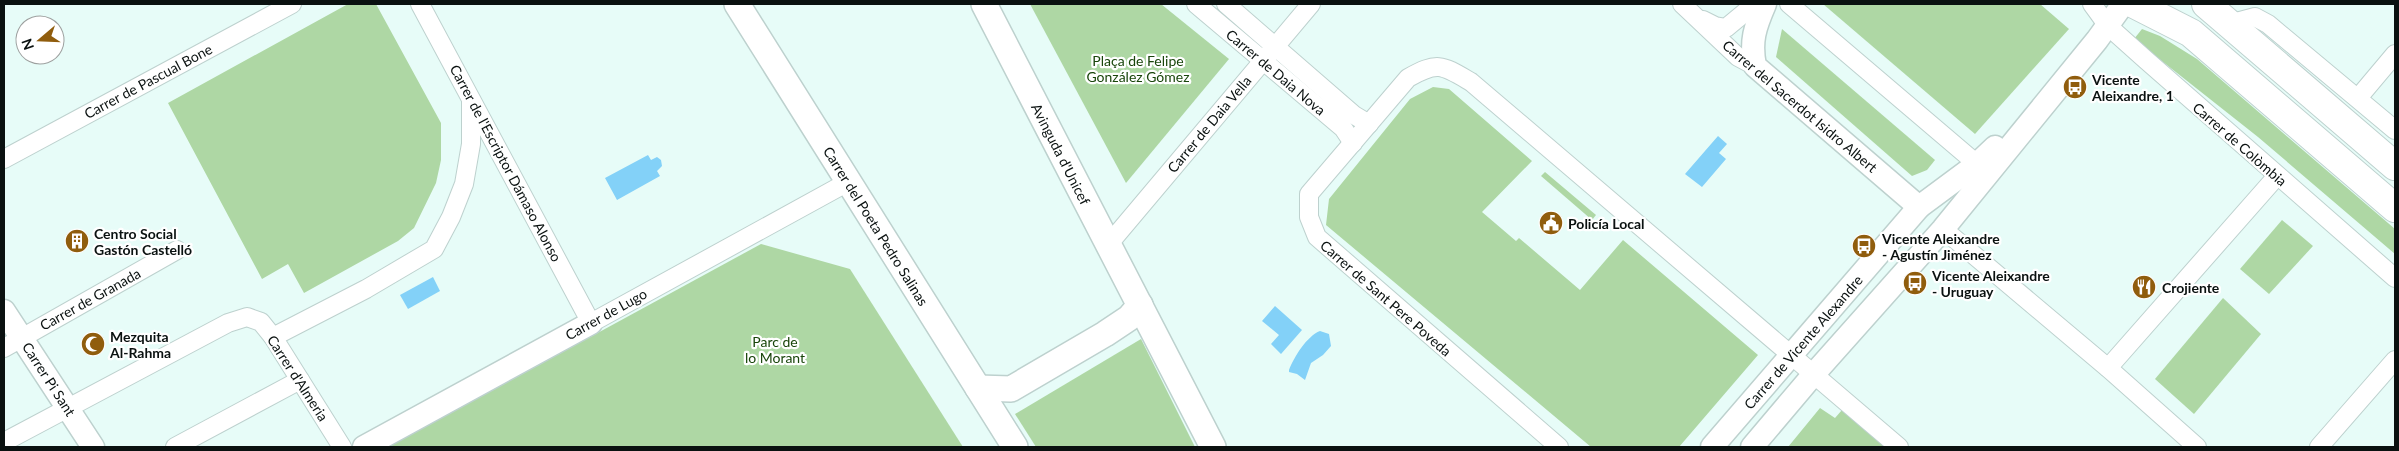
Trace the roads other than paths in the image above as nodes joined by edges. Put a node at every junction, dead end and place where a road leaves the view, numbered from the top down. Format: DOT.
graph roads {
  1 [pos="292,4"];
  2 [pos="420,4"];
  3 [pos="737,4"];
  4 [pos="984,4"];
  5 [pos="1196,4"];
  6 [pos="1226,4"];
  7 [pos="1311,4"];
  8 [pos="1682,4"];
  9 [pos="1755,4"];
  10 [pos="1765,4"];
  11 [pos="1789,4"];
  12 [pos="2092,4"];
  13 [pos="2123,4"];
  14 [pos="2134,4"];
  15 [pos="2206,4"];
  16 [pos="1698,18"];
  17 [pos="2230,24"];
  18 [pos="2108,26"];
  19 [pos="1276,45"];
  20 [pos="2395,54"];
  21 [pos="1262,60"];
  22 [pos="1755,66"];
  23 [pos="471,97"];
  24 [pos="2048,98"];
  25 [pos="2358,98"];
  26 [pos="1369,124"];
  27 [pos="2395,130"];
  28 [pos="1353,143"];
  29 [pos="4,159"];
  30 [pos="1977,164"];
  31 [pos="2395,166"];
  32 [pos="2277,176"];
  33 [pos="848,182"];
  34 [pos="1919,207"];
  35 [pos="2395,208"];
  36 [pos="1943,229"];
  37 [pos="1108,245"];
  38 [pos="177,250"];
  39 [pos="2395,278"];
  40 [pos="1140,305"];
  41 [pos="4,311"];
  42 [pos="591,322"];
  43 [pos="273,337"];
  44 [pos="13,343"];
  45 [pos="1790,356"];
  46 [pos="2395,360"];
  47 [pos="2108,368"];
  48 [pos="1813,375"];
  49 [pos="300,380"];
  50 [pos="978,388"];
  51 [pos="68,408"];
  52 [pos="4,442"];
  53 [pos="93,447"];
  54 [pos="175,447"];
  55 [pos="342,447"];
  56 [pos="364,447"];
  57 [pos="1015,447"];
  58 [pos="1213,447"];
  59 [pos="1559,447"];
  60 [pos="1712,447"];
  61 [pos="1752,447"];
  62 [pos="1899,447"];
  63 [pos="2197,447"];
  64 [pos="2319,447"];
  1 -- 29 [label="street, Carrer de Pascual Bone"];
  2 -- 23 [label="street, Carrer de l'Escriptor Dámaso Alonso"];
  3 -- 33 [label="main road, Carrer del Poeta Pedro Salinas"];
  4 -- 37 [label="main road, Avinguda d'Unicef"];
  5 -- 21 [label="street, Carrer de Daia Nova"];
  6 -- 19 [label="street, Carrer de Daia Nova"];
  7 -- 19 [label="street, Carrer de Daia Vella"];
  8 -- 16 [label="street, Carrer del Sacerdot Isidro Albert"];
  9 -- 16 [label="street"];
  10 -- 22 [label="street"];
  11 -- 30 [label="street"];
  12 -- 18 [label="street, Carrer de Colòmbia"];
  13 -- 18 [label="street, Carrer de Vicente Alexandre"];
  14 -- 35 [label="main road"];
  15 -- 17 [label="main road"];
  16 -- 22 [label="street, Carrer del Sacerdot Isidro Albert"];
  17 -- 25 [label="street"];
  17 -- 31 [label="main road"];
  18 -- 24 [label="street, Carrer de Vicente Alexandre"];
  18 -- 32 [label="street, Carrer de Colòmbia"];
  19 -- 21 [label="street, Carrer de Daia Vella"];
  19 -- 26 [label="street, Carrer de Daia Nova"];
  20 -- 25 [label="street"];
  21 -- 28 [label="street, Carrer de Daia Nova"];
  21 -- 37 [label="street, Carrer de Daia Vella"];
  22 -- 34 [label="street, Carrer del Sacerdot Isidro Albert"];
  23 -- 42 [label="street, Carrer de l'Escriptor Dámaso Alonso"];
  23 -- 43 [label="street"];
  24 -- 30 [label="street, Carrer de Vicente Alexandre"];
  24 -- 36 [label="street, Carrer de Vicente Alexandre"];
  25 -- 27 [label="street"];
  26 -- 28 [label="street, Carrer de Sant Pere Poveda"];
  26 -- 45 [label="street, Carrer de Sant Pere Poveda"];
  28 -- 59 [label="street, Carrer de Sant Pere Poveda"];
  30 -- 34 [label="street, Carrer de Vicente Alexandre"];
  32 -- 39 [label="street, Carrer de Colòmbia"];
  32 -- 47 [label="street"];
  33 -- 42 [label="street, Carrer de Lugo"];
  33 -- 50 [label="main road, Carrer del Poeta Pedro Salinas"];
  34 -- 45 [label="street, Carrer de Vicente Alexandre"];
  36 -- 47 [label="street"];
  36 -- 48 [label="street, Carrer de Vicente Alexandre"];
  37 -- 40 [label="main road, Avinguda d'Unicef"];
  38 -- 44 [label="street, Carrer de Granada"];
  40 -- 50 [label="main road"];
  40 -- 58 [label="main road, Avinguda d'Unicef"];
  41 -- 44 [label="street, Carrer Pi Sant"];
  42 -- 56 [label="street, Carrer de Lugo"];
  43 -- 49 [label="street, Carrer d'Almeria"];
  43 -- 51 [label="street, Carrer d'Almeria"];
  44 -- 51 [label="street, Carrer Pi Sant"];
  45 -- 48 [label="street, Carrer de Sant Pere Poveda"];
  45 -- 60 [label="street, Carrer de Vicente Alexandre"];
  46 -- 64 [label="street"];
  47 -- 63 [label="street"];
  48 -- 61 [label="street, Carrer de Vicente Alexandre"];
  48 -- 62 [label="street, Carrer de Sant Pere Poveda"];
  49 -- 54 [label="street"];
  49 -- 55 [label="street, Carrer d'Almeria"];
  50 -- 57 [label="main road, Carrer del Poeta Pedro Salinas"];
  51 -- 52 [label="street"];
  51 -- 53 [label="street, Carrer Pi Sant"];
}
